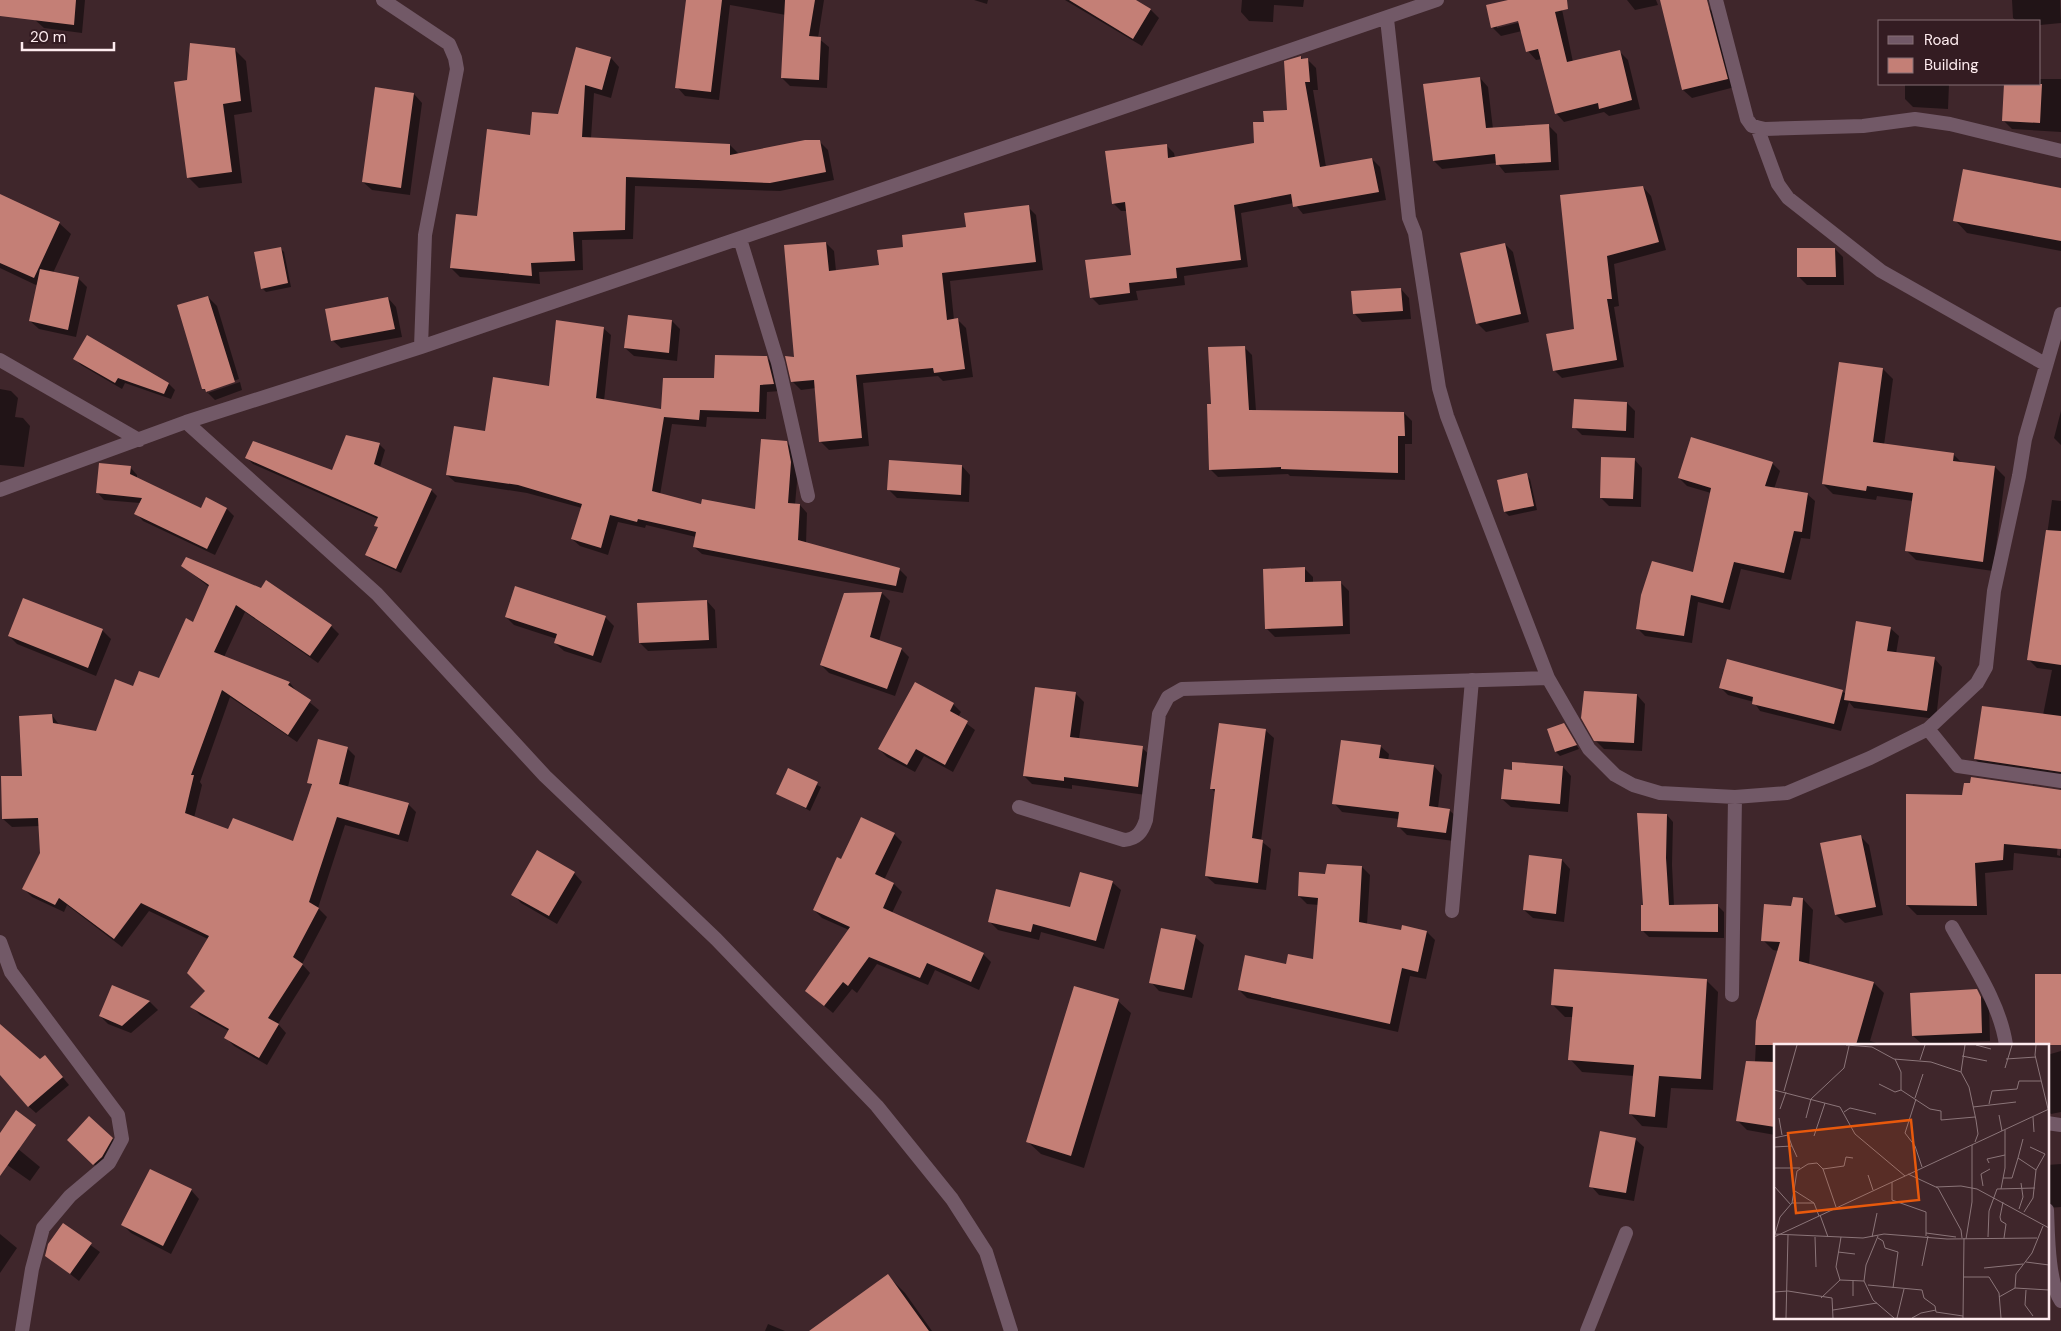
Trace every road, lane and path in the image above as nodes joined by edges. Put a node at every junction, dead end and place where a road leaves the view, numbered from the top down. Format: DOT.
graph roads {
  1 [pos="383,0"];
  2 [pos="1437,0"];
  3 [pos="1716,0"];
  4 [pos="1387,18"];
  5 [pos="1757,127"];
  6 [pos="2061,152"];
  7 [pos="740,239"];
  8 [pos="2061,314"];
  9 [pos="421,347"];
  10 [pos="0,360"];
  11 [pos="2045,364"];
  12 [pos="186,422"];
  13 [pos="139,440"];
  14 [pos="0,490"];
  15 [pos="808,496"];
  16 [pos="1548,678"];
  17 [pos="1472,680"];
  18 [pos="1928,729"];
  19 [pos="2061,782"];
  20 [pos="1735,797"];
  21 [pos="1019,808"];
  22 [pos="1452,911"];
  23 [pos="1952,927"];
  24 [pos="0,942"];
  25 [pos="1732,995"];
  26 [pos="2006,1044"];
  27 [pos="2048,1122"];
  28 [pos="2061,1125"];
  29 [pos="2048,1220"];
  30 [pos="1626,1233"];
  31 [pos="2061,1301"];
  32 [pos="22,1331"];
  33 [pos="1010,1331"];
  34 [pos="1587,1331"];
  1 -- 9 [label="street"];
  2 -- 4 [label="street"];
  3 -- 5 [label="street"];
  4 -- 7 [label="street"];
  4 -- 16 [label="street"];
  5 -- 6 [label="street"];
  5 -- 11 [label="street"];
  7 -- 9 [label="street"];
  7 -- 15 [label="street"];
  8 -- 11 [label="street"];
  9 -- 12 [label="street"];
  10 -- 13 [label="street"];
  11 -- 18 [label="street"];
  12 -- 13 [label="street"];
  12 -- 33 [label="street"];
  13 -- 14 [label="street"];
  16 -- 17 [label="street"];
  16 -- 20 [label="street"];
  17 -- 21 [label="street"];
  17 -- 22 [label="street"];
  18 -- 19 [label="street"];
  18 -- 20 [label="street"];
  20 -- 25 [label="street"];
  23 -- 26 [label="street"];
  24 -- 32 [label="street"];
  27 -- 28 [label="street"];
  29 -- 31 [label="street"];
  30 -- 34 [label="street"];
}
